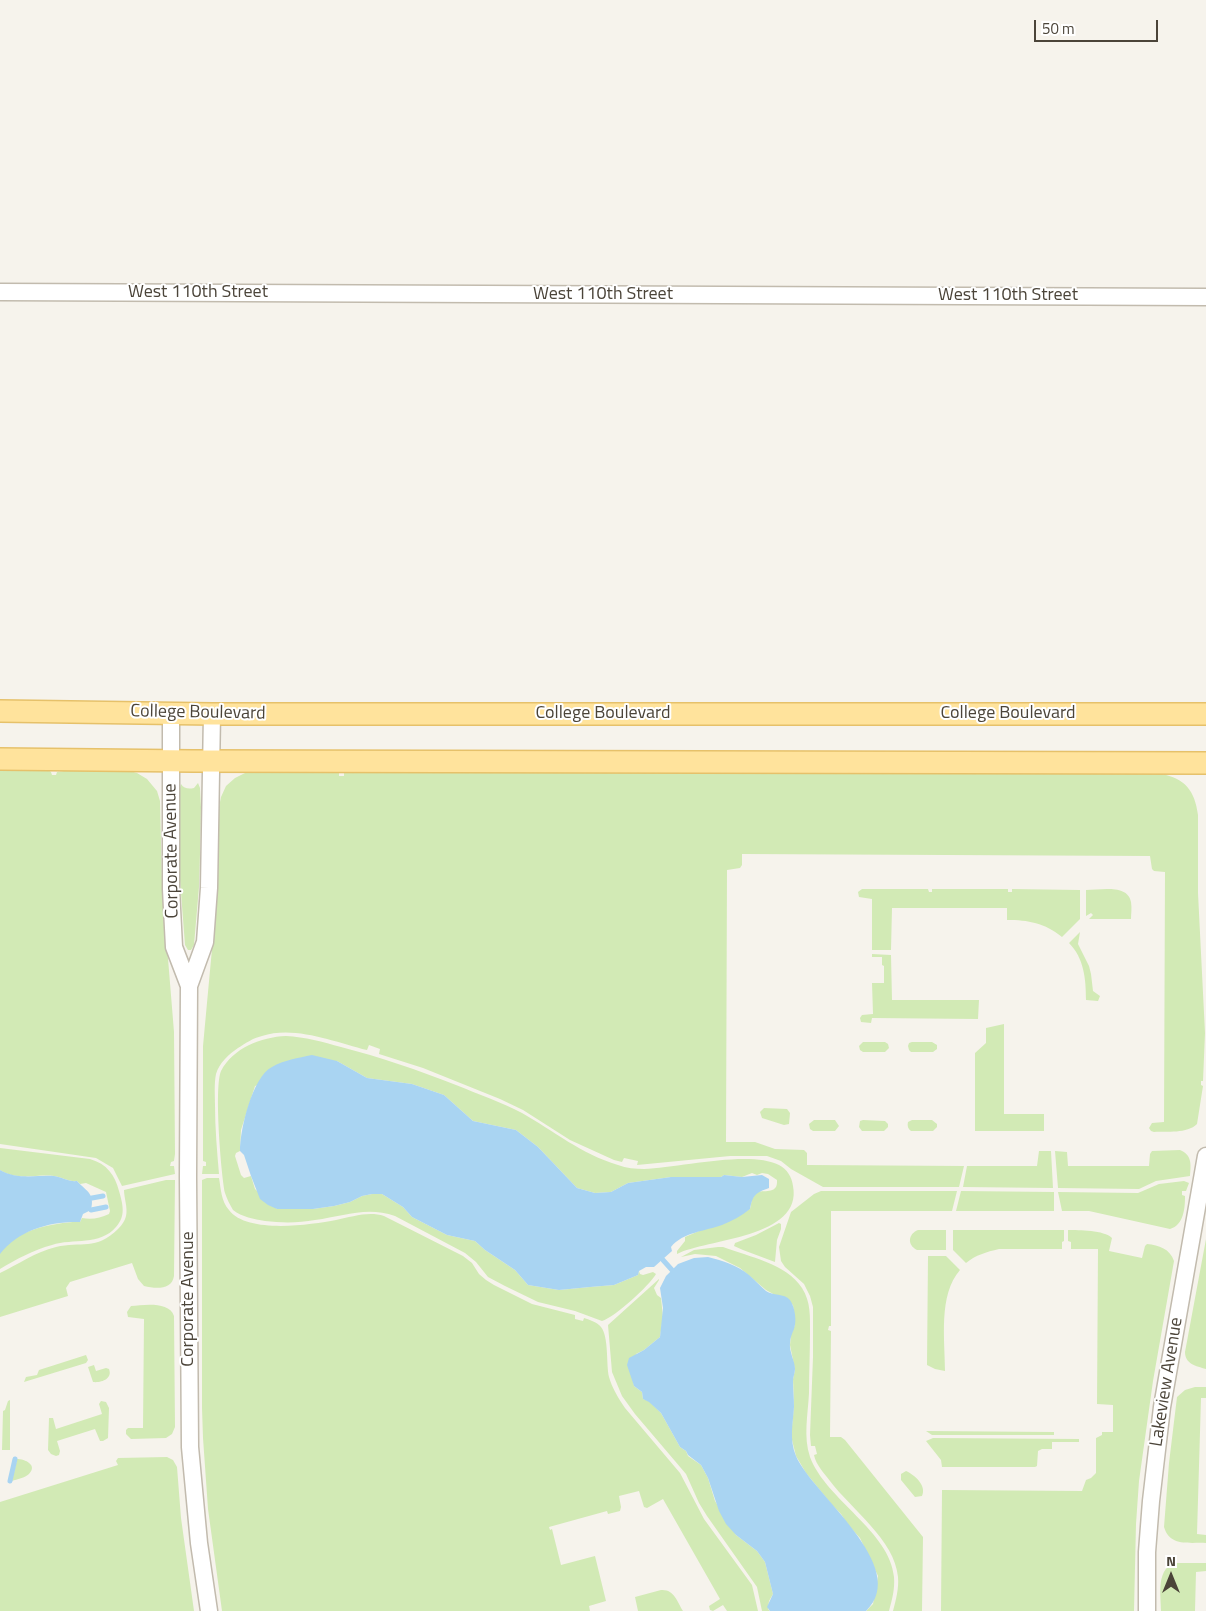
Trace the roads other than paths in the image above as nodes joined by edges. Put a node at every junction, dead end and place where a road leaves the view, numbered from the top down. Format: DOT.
graph roads {
  1 [pos="0,292"];
  2 [pos="1206,297"];
  3 [pos="0,711"];
  4 [pos="171,714"];
  5 [pos="212,714"];
  6 [pos="1206,714"];
  7 [pos="0,759"];
  8 [pos="172,761"];
  9 [pos="212,761"];
  10 [pos="1206,763"];
  11 [pos="189,986"];
  12 [pos="1206,1156"];
  13 [pos="208,1611"];
  14 [pos="1147,1611"];
  1 -- 2 [label="street, West 110th Street"];
  3 -- 4 [label="main road, College Boulevard"];
  4 -- 5 [label="main road, College Boulevard"];
  4 -- 8 [label="street, Corporate Avenue"];
  5 -- 6 [label="main road, College Boulevard"];
  5 -- 9 [label="street, Corporate Avenue"];
  7 -- 8 [label="main road"];
  8 -- 9 [label="main road"];
  8 -- 11 [label="street, Corporate Avenue"];
  9 -- 10 [label="main road"];
  9 -- 11 [label="street, Corporate Avenue"];
  11 -- 13 [label="street, Corporate Avenue"];
  12 -- 14 [label="street, Lakeview Avenue"];
}
